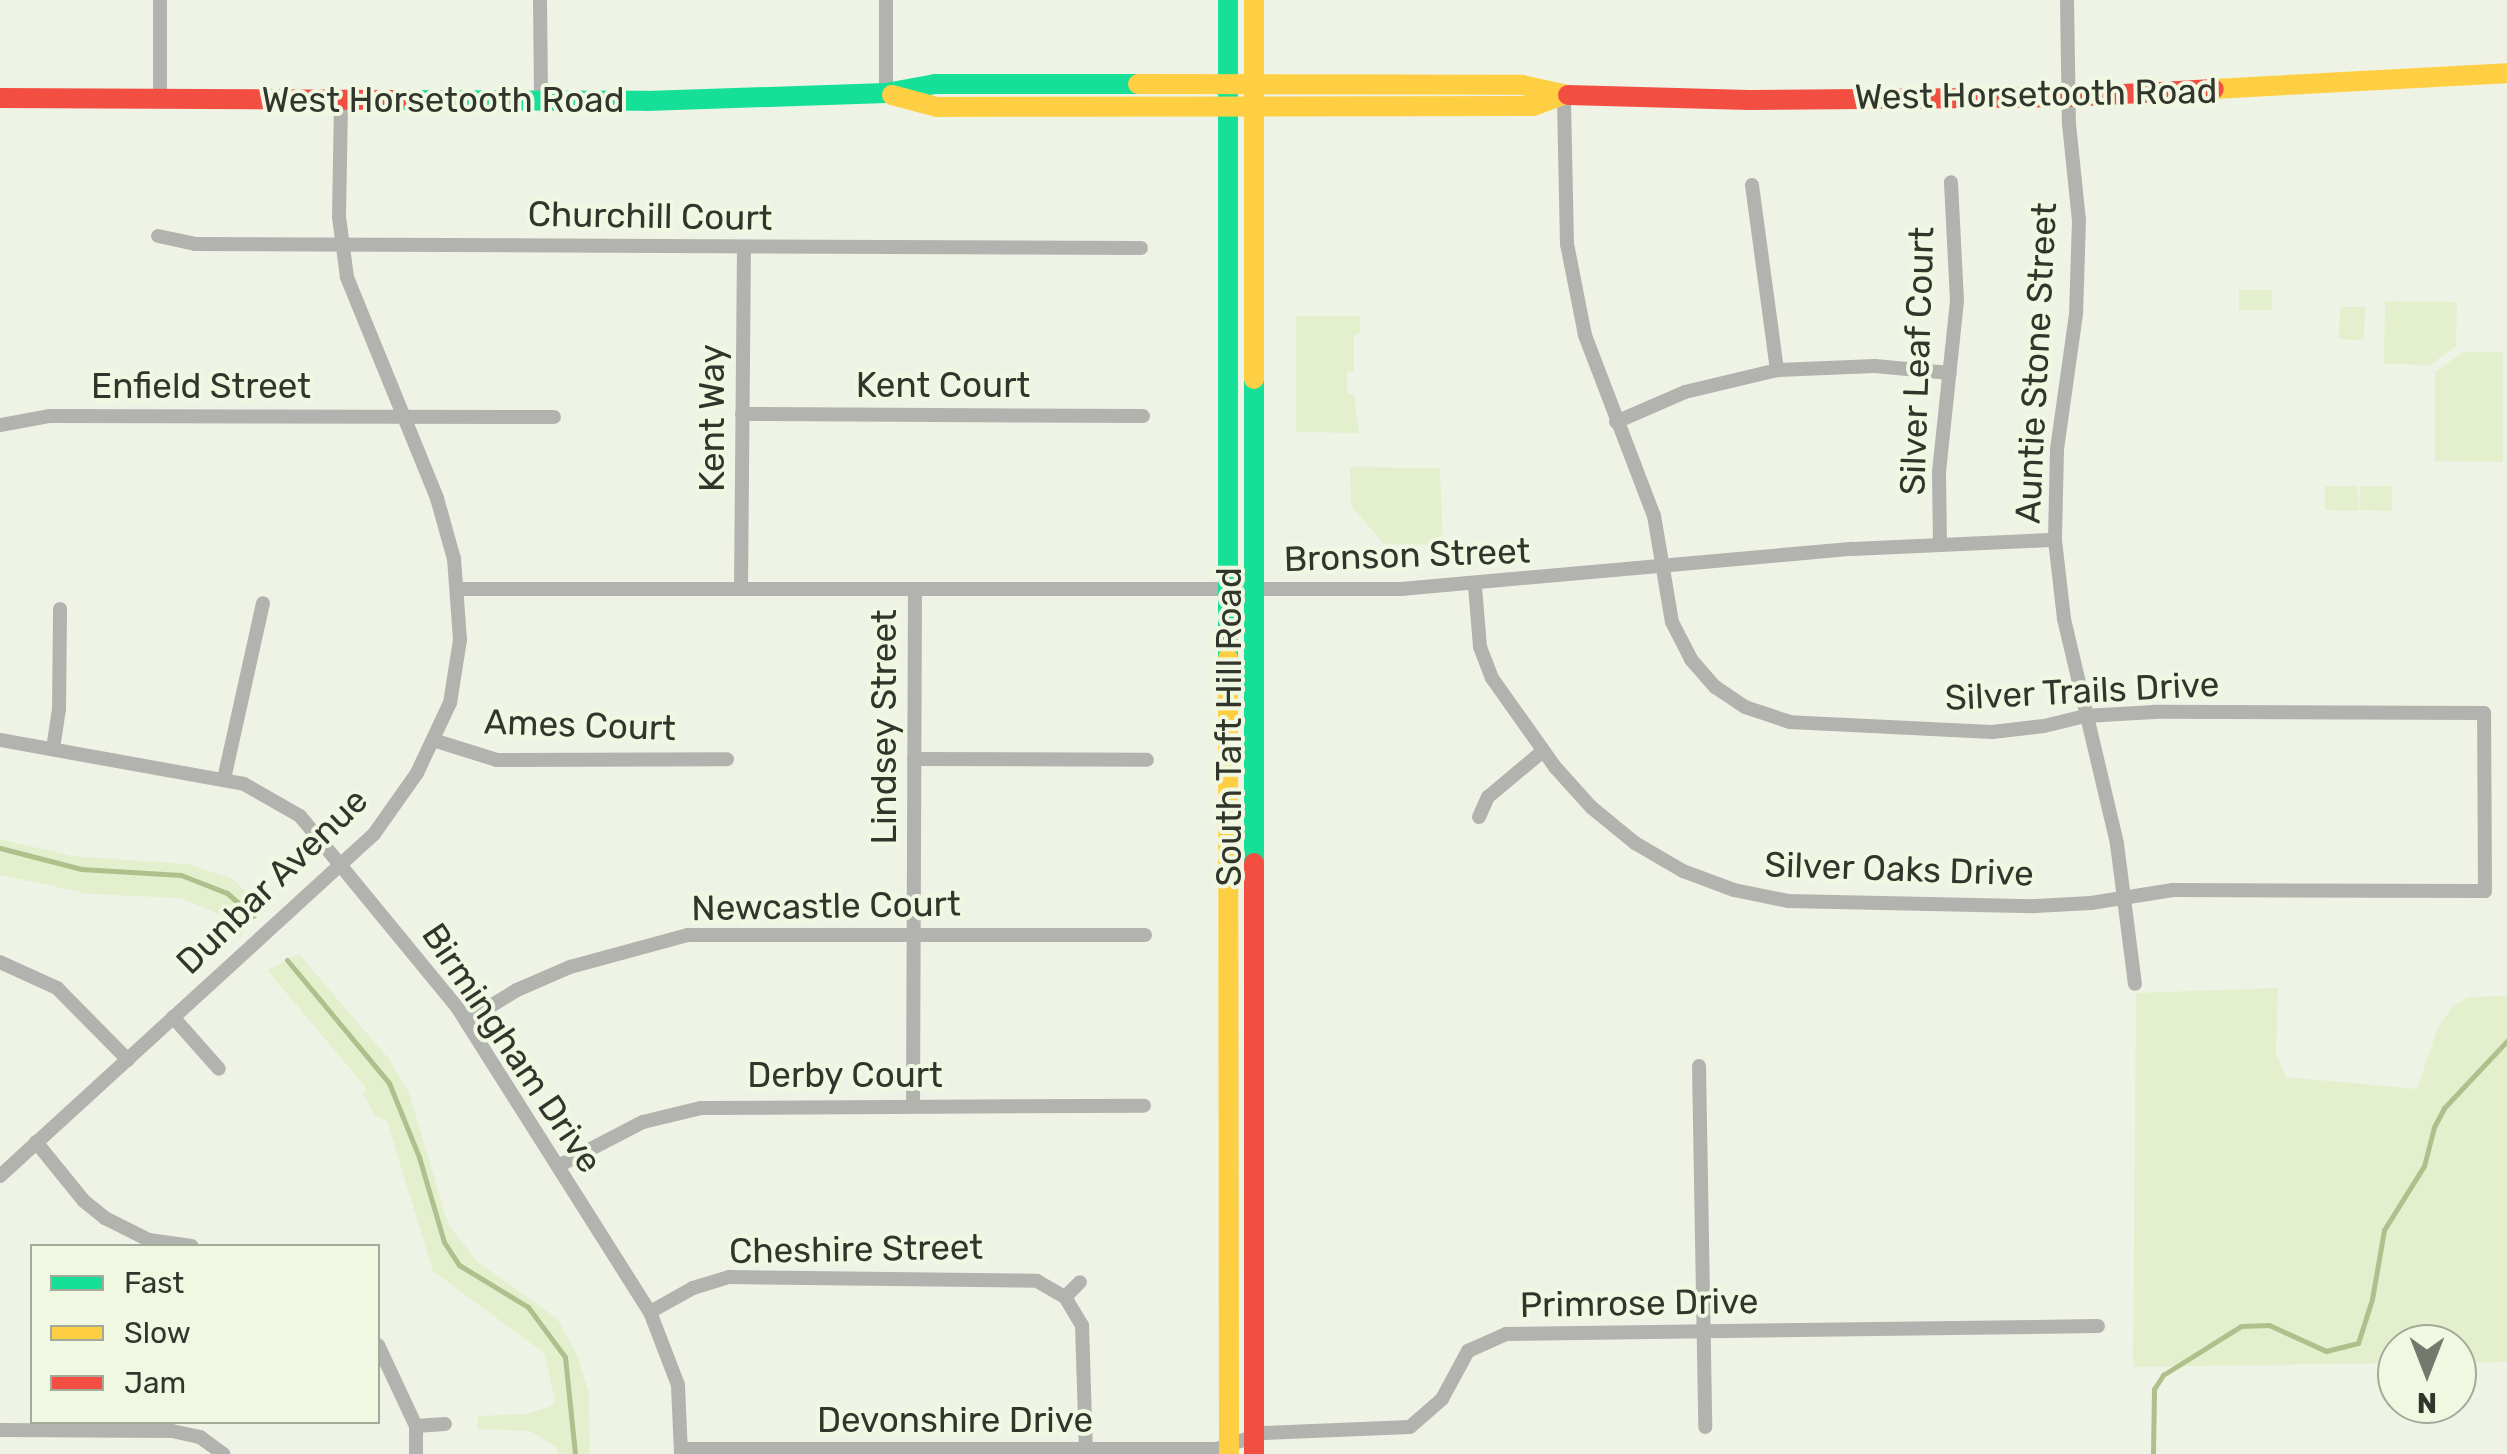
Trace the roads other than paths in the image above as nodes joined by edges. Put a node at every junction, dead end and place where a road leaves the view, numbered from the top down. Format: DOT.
graph roads {
  1 [pos="160,0"];
  2 [pos="540,0"];
  3 [pos="886,0"];
  4 [pos="1228,0"];
  5 [pos="1254,0"];
  6 [pos="2067,0"];
  7 [pos="2507,73"];
  8 [pos="886,93"];
  9 [pos="1228,95"];
  10 [pos="1254,95"];
  11 [pos="1564,95"];
  12 [pos="2068,97"];
  13 [pos="0,98"];
  14 [pos="160,99"];
  15 [pos="341,100"];
  16 [pos="541,100"];
  17 [pos="1951,182"];
  18 [pos="1752,185"];
  19 [pos="158,236"];
  20 [pos="341,243"];
  21 [pos="744,248"];
  22 [pos="1141,248"];
  23 [pos="1777,370"];
  24 [pos="1950,374"];
  25 [pos="742,414"];
  26 [pos="403,416"];
  27 [pos="1143,416"];
  28 [pos="554,418"];
  29 [pos="1616,422"];
  30 [pos="0,426"];
  31 [pos="2055,540"];
  32 [pos="1940,544"];
  33 [pos="1662,568"];
  34 [pos="1475,586"];
  35 [pos="459,589"];
  36 [pos="741,589"];
  37 [pos="915,590"];
  38 [pos="1228,591"];
  39 [pos="1254,591"];
  40 [pos="263,603"];
  41 [pos="60,609"];
  42 [pos="2085,716"];
  43 [pos="0,740"];
  44 [pos="433,740"];
  45 [pos="53,749"];
  46 [pos="1543,751"];
  47 [pos="727,758"];
  48 [pos="914,759"];
  49 [pos="1147,760"];
  50 [pos="224,779"];
  51 [pos="1479,817"];
  52 [pos="342,864"];
  53 [pos="2485,891"];
  54 [pos="2127,898"];
  55 [pos="914,934"];
  56 [pos="1145,935"];
  57 [pos="0,962"];
  58 [pos="2135,984"];
  59 [pos="173,1017"];
  60 [pos="466,1021"];
  61 [pos="128,1060"];
  62 [pos="1699,1066"];
  63 [pos="219,1069"];
  64 [pos="913,1105"];
  65 [pos="1144,1106"];
  66 [pos="36,1142"];
  67 [pos="558,1166"];
  68 [pos="0,1176"];
  69 [pos="178,1244"];
  70 [pos="1080,1282"];
  71 [pos="1064,1297"];
  72 [pos="650,1312"];
  73 [pos="2098,1326"];
  74 [pos="1701,1332"];
  75 [pos="380,1348"];
  76 [pos="445,1424"];
  77 [pos="416,1426"];
  78 [pos="1705,1427"];
  79 [pos="0,1430"];
  80 [pos="1254,1445"];
  81 [pos="1228,1450"];
  82 [pos="681,1452"];
  83 [pos="1086,1452"];
  84 [pos="223,1454"];
  85 [pos="416,1454"];
  1 -- 14 [label="street"];
  2 -- 16 [label="street"];
  3 -- 8 [label="street"];
  4 -- 9 [label="main road, South Taft Hill Road"];
  5 -- 10 [label="main road, South Taft Hill Road"];
  6 -- 12 [label="street, Auntie Stone Street"];
  7 -- 12 [label="main road, West Horsetooth Road"];
  8 -- 9 [label="main road, West Horsetooth Road"];
  8 -- 16 [label="main road, West Horsetooth Road"];
  9 -- 10 [label="main road, West Horsetooth Road"];
  9 -- 38 [label="main road, South Taft Hill Road"];
  10 -- 11 [label="main road, West Horsetooth Road"];
  10 -- 39 [label="main road, South Taft Hill Road"];
  11 -- 12 [label="main road, West Horsetooth Road"];
  11 -- 29 [label="street, Silver Trails Drive"];
  12 -- 31 [label="street, Auntie Stone Street"];
  13 -- 14 [label="main road, West Horsetooth Road"];
  14 -- 15 [label="main road, West Horsetooth Road"];
  15 -- 16 [label="main road, West Horsetooth Road"];
  15 -- 20 [label="street, Dunbar Avenue"];
  17 -- 24 [label="street, Silver Leaf Court"];
  18 -- 23 [label="street"];
  19 -- 20 [label="street, Churchill Court"];
  20 -- 21 [label="street, Churchill Court"];
  20 -- 26 [label="street, Dunbar Avenue"];
  21 -- 22 [label="street, Churchill Court"];
  21 -- 25 [label="street, Kent Way"];
  23 -- 24 [label="street"];
  23 -- 29 [label="street"];
  24 -- 32 [label="street, Silver Leaf Court"];
  25 -- 27 [label="street, Kent Court"];
  25 -- 36 [label="street, Kent Way"];
  26 -- 28 [label="street, Enfield Street"];
  26 -- 30 [label="street, Enfield Street"];
  26 -- 35 [label="street, Dunbar Avenue"];
  29 -- 33 [label="street, Silver Trails Drive"];
  31 -- 32 [label="street, Bronson Street"];
  31 -- 42 [label="street, Auntie Stone Street"];
  32 -- 33 [label="street, Bronson Street"];
  33 -- 34 [label="street, Bronson Street"];
  33 -- 42 [label="street, Silver Trails Drive"];
  34 -- 39 [label="street, Bronson Street"];
  34 -- 46 [label="street, Silver Oaks Drive"];
  35 -- 36 [label="street, Bronson Street"];
  35 -- 44 [label="street, Dunbar Avenue"];
  36 -- 37 [label="street, Bronson Street"];
  37 -- 38 [label="street, Bronson Street"];
  37 -- 48 [label="street, Lindsey Street"];
  38 -- 39 [label="street, Bronson Street"];
  38 -- 81 [label="main road, South Taft Hill Road"];
  39 -- 80 [label="main road, South Taft Hill Road"];
  40 -- 50 [label="street"];
  41 -- 45 [label="street"];
  42 -- 53 [label="street, Silver Trails Drive"];
  42 -- 54 [label="street, Auntie Stone Street"];
  43 -- 45 [label="street, Birmingham Drive"];
  44 -- 47 [label="street, Ames Court"];
  44 -- 52 [label="street, Dunbar Avenue"];
  45 -- 50 [label="street, Birmingham Drive"];
  46 -- 51 [label="street"];
  46 -- 54 [label="street, Silver Oaks Drive"];
  48 -- 49 [label="street"];
  48 -- 55 [label="street, Lindsey Street"];
  50 -- 52 [label="street, Birmingham Drive"];
  52 -- 59 [label="street, Dunbar Avenue"];
  52 -- 60 [label="street, Birmingham Drive"];
  53 -- 54 [label="street, Silver Oaks Drive"];
  54 -- 58 [label="street, Auntie Stone Street"];
  55 -- 56 [label="street, Newcastle Court"];
  55 -- 60 [label="street, Newcastle Court"];
  55 -- 64 [label="street, Lindsey Street"];
  57 -- 61 [label="street"];
  59 -- 61 [label="street, Dunbar Avenue"];
  59 -- 63 [label="street"];
  60 -- 67 [label="street, Birmingham Drive"];
  61 -- 66 [label="street, Dunbar Avenue"];
  62 -- 74 [label="street"];
  64 -- 65 [label="street, Derby Court"];
  64 -- 67 [label="street, Derby Court"];
  66 -- 68 [label="street, Dunbar Avenue"];
  66 -- 69 [label="street"];
  67 -- 72 [label="street, Birmingham Drive"];
  70 -- 71 [label="street"];
  71 -- 72 [label="street, Cheshire Street"];
  71 -- 83 [label="street"];
  72 -- 82 [label="street, Birmingham Drive"];
  73 -- 74 [label="street, Primrose Drive"];
  74 -- 78 [label="street"];
  74 -- 80 [label="street, Primrose Drive"];
  75 -- 77 [label="street"];
  76 -- 77 [label="street"];
  77 -- 85 [label="street"];
  79 -- 84 [label="street"];
  80 -- 81 [label="street, Primrose Drive"];
  81 -- 83 [label="street, Devonshire Drive"];
  82 -- 83 [label="street, Devonshire Drive"];
}
